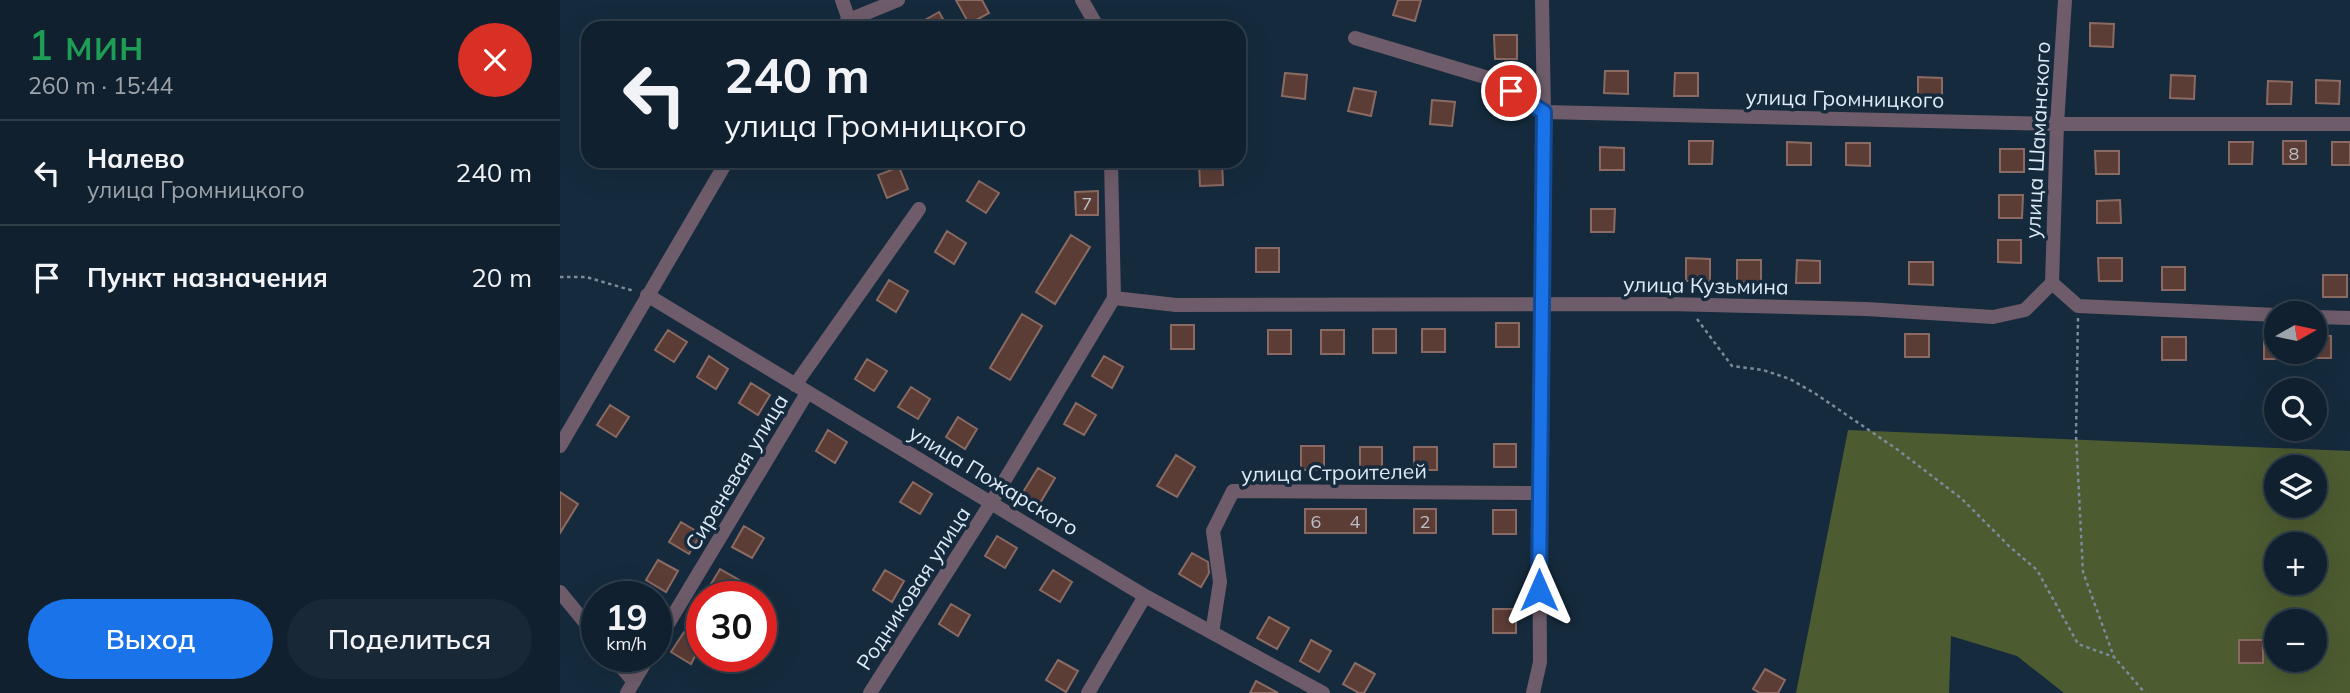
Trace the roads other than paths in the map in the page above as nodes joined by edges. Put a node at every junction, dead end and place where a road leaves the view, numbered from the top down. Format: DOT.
graph roads {
  1 [pos="842,0"];
  2 [pos="898,0"];
  3 [pos="1082,0"];
  4 [pos="1542,0"];
  5 [pos="2065,0"];
  6 [pos="844,21"];
  7 [pos="851,21"];
  8 [pos="1094,21"];
  9 [pos="1355,38"];
  10 [pos="1544,112"];
  11 [pos="2057,124"];
  12 [pos="2350,124"];
  13 [pos="723,168"];
  14 [pos="1111,168"];
  15 [pos="919,209"];
  16 [pos="2052,283"];
  17 [pos="647,295"];
  18 [pos="1114,298"];
  19 [pos="1542,306"];
  20 [pos="2264,314"];
  21 [pos="2328,317"];
  22 [pos="2350,318"];
  23 [pos="802,389"];
  24 [pos="560,446"];
  25 [pos="1539,493"];
  26 [pos="991,503"];
  27 [pos="560,592"];
  28 [pos="1145,596"];
  29 [pos="672,617"];
  30 [pos="581,618"];
  31 [pos="1212,633"];
  32 [pos="621,672"];
  33 [pos="640,672"];
  34 [pos="630,688"];
  35 [pos="1304,688"];
  36 [pos="870,693"];
  37 [pos="1088,693"];
  38 [pos="1324,693"];
  39 [pos="1533,693"];
  1 -- 6 [label="street"];
  2 -- 7 [label="street"];
  3 -- 8 [label="street"];
  4 -- 10 [label="street"];
  5 -- 11 [label="street, улица Шаманского"];
  9 -- 10 [label="street"];
  10 -- 11 [label="street, улица Громницкого"];
  10 -- 19 [label="street"];
  11 -- 12 [label="street, улица Громницкого"];
  11 -- 16 [label="street, улица Шаманского"];
  13 -- 17 [label="street"];
  14 -- 18 [label="street"];
  15 -- 23 [label="street, Сиреневая улица"];
  16 -- 19 [label="street, улица Кузьмина"];
  16 -- 20 [label="street"];
  17 -- 23 [label="street, улица Пожарского"];
  17 -- 24 [label="street"];
  18 -- 19 [label="street, улица Кузьмина"];
  18 -- 26 [label="street, Родниковая улица"];
  19 -- 25 [label="street"];
  21 -- 22 [label="street"];
  23 -- 26 [label="street, улица Пожарского"];
  23 -- 29 [label="street, Сиреневая улица"];
  25 -- 31 [label="street, улица Строителей"];
  25 -- 39 [label="street"];
  26 -- 28 [label="street, улица Пожарского"];
  26 -- 36 [label="street, Родниковая улица"];
  27 -- 30 [label="street"];
  28 -- 31 [label="street, улица Пожарского"];
  28 -- 37 [label="street"];
  31 -- 35 [label="street, улица Пожарского"];
  32 -- 34 [label="street"];
  33 -- 34 [label="street"];
  35 -- 38 [label="street, улица Пожарского"];
}
